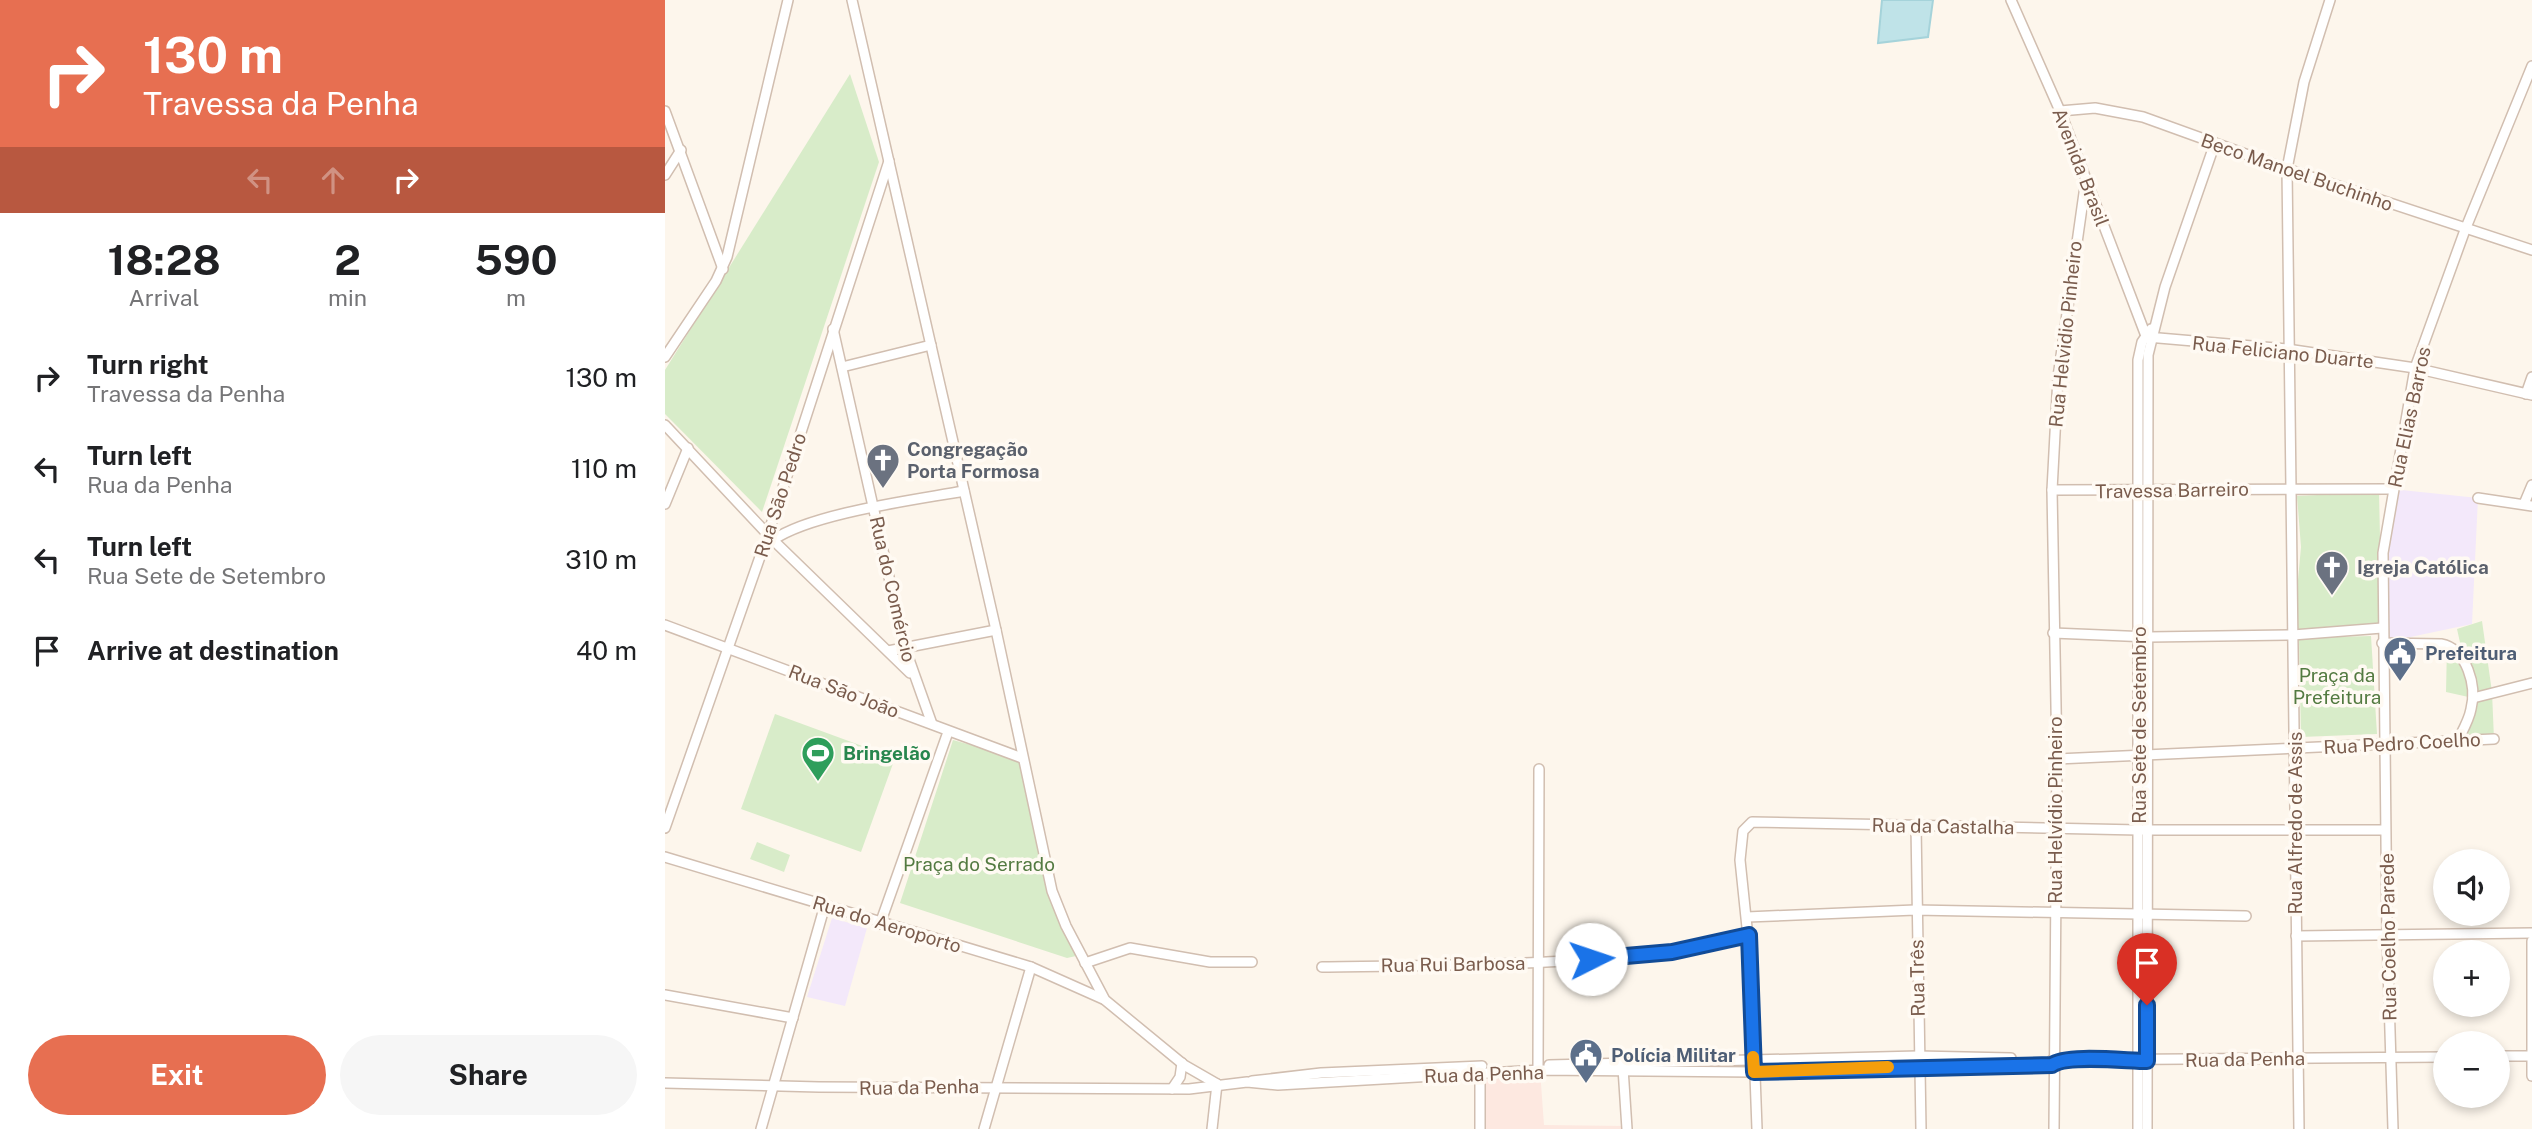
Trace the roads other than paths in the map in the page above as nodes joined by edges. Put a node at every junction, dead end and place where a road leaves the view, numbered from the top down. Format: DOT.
graph roads {
  1 [pos="789,0"];
  2 [pos="852,0"];
  3 [pos="2011,0"];
  4 [pos="2330,0"];
  5 [pos="2532,66"];
  6 [pos="665,111"];
  7 [pos="2060,111"];
  8 [pos="2215,143"];
  9 [pos="681,150"];
  10 [pos="889,159"];
  11 [pos="2287,169"];
  12 [pos="665,175"];
  13 [pos="2086,179"];
  14 [pos="2465,230"];
  15 [pos="2532,250"];
  16 [pos="723,269"];
  17 [pos="833,329"];
  18 [pos="2148,337"];
  19 [pos="931,345"];
  20 [pos="2287,349"];
  21 [pos="665,357"];
  22 [pos="841,363"];
  23 [pos="821,365"];
  24 [pos="2415,368"];
  25 [pos="2532,376"];
  26 [pos="2529,394"];
  27 [pos="665,425"];
  28 [pos="688,448"];
  29 [pos="2532,485"];
  30 [pos="2291,488"];
  31 [pos="2392,489"];
  32 [pos="2052,490"];
  33 [pos="964,491"];
  34 [pos="2143,491"];
  35 [pos="2478,498"];
  36 [pos="665,504"];
  37 [pos="2528,505"];
  38 [pos="874,507"];
  39 [pos="771,537"];
  40 [pos="665,625"];
  41 [pos="2382,628"];
  42 [pos="996,630"];
  43 [pos="2053,633"];
  44 [pos="2293,635"];
  45 [pos="2144,637"];
  46 [pos="2382,643"];
  47 [pos="729,648"];
  48 [pos="905,648"];
  49 [pos="888,651"];
  50 [pos="912,674"];
  51 [pos="2532,683"];
  52 [pos="2473,698"];
  53 [pos="932,724"];
  54 [pos="948,732"];
  55 [pos="2494,739"];
  56 [pos="2458,740"];
  57 [pos="2384,744"];
  58 [pos="2295,749"];
  59 [pos="2141,757"];
  60 [pos="1022,758"];
  61 [pos="2057,759"];
  62 [pos="1539,769"];
  63 [pos="1916,826"];
  64 [pos="665,828"];
  65 [pos="2055,828"];
  66 [pos="2143,830"];
  67 [pos="2295,830"];
  68 [pos="2385,830"];
  69 [pos="665,857"];
  70 [pos="825,905"];
  71 [pos="1915,910"];
  72 [pos="2055,912"];
  73 [pos="2137,913"];
  74 [pos="2148,914"];
  75 [pos="2246,916"];
  76 [pos="1747,917"];
  77 [pos="880,924"];
  78 [pos="2532,933"];
  79 [pos="2387,934"];
  80 [pos="1749,935"];
  81 [pos="2296,936"];
  82 [pos="2532,941"];
  83 [pos="1252,962"];
  84 [pos="1538,962"];
  85 [pos="1085,963"];
  86 [pos="1031,967"];
  87 [pos="1322,967"];
  88 [pos="2142,977"];
  89 [pos="665,995"];
  90 [pos="1105,1000"];
  91 [pos="793,1018"];
  92 [pos="2433,1056"];
  93 [pos="2510,1056"];
  94 [pos="2531,1056"];
  95 [pos="2391,1058"];
  96 [pos="2297,1059"];
  97 [pos="1753,1060"];
  98 [pos="1919,1061"];
  99 [pos="2143,1061"];
  100 [pos="2056,1062"];
  101 [pos="1182,1063"];
  102 [pos="1538,1068"];
  103 [pos="1623,1068"];
  104 [pos="1480,1069"];
  105 [pos="1754,1072"];
  106 [pos="2532,1076"];
  107 [pos="665,1083"];
  108 [pos="1217,1084"];
  109 [pos="774,1086"];
  110 [pos="995,1086"];
  111 [pos="1172,1089"];
  112 [pos="761,1129"];
  113 [pos="984,1129"];
  114 [pos="1212,1129"];
  115 [pos="1480,1129"];
  116 [pos="1627,1129"];
  117 [pos="1757,1129"];
  118 [pos="1921,1129"];
  119 [pos="2054,1129"];
  120 [pos="2138,1129"];
  121 [pos="2147,1129"];
  122 [pos="2299,1129"];
  123 [pos="2393,1129"];
  1 -- 16 [label="street"];
  2 -- 10 [label="street"];
  3 -- 7 [label="street, Avenida Brasil"];
  4 -- 11 [label="street, Rua Alfredo de Assis"];
  5 -- 14 [label="street, Rua Elias Barros"];
  6 -- 9 [label="street"];
  7 -- 8 [label="street, Beco Manoel Buchinho"];
  7 -- 13 [label="street, Avenida Brasil"];
  8 -- 11 [label="street, Beco Manoel Buchinho"];
  8 -- 18 [label="street, Rua Sete de Setembro"];
  9 -- 12 [label="street"];
  9 -- 16 [label="street"];
  10 -- 17 [label="street, Rua São Pedro"];
  10 -- 19 [label="street"];
  11 -- 14 [label="street, Beco Manoel Buchinho"];
  11 -- 20 [label="street, Rua Alfredo de Assis"];
  13 -- 18 [label="street, Avenida Brasil"];
  13 -- 32 [label="street, Rua Helvidio Pinheiro"];
  14 -- 15 [label="street, Beco Manoel Buchinho"];
  14 -- 24 [label="street, Rua Elias Barros"];
  16 -- 21 [label="street"];
  17 -- 22 [label="street, Rua do Comércio"];
  17 -- 23 [label="street, Rua São Pedro"];
  18 -- 20 [label="street, Rua Feliciano Duarte"];
  18 -- 34 [label="street, Rua Sete de Setembro"];
  19 -- 22 [label="street"];
  19 -- 33 [label="street"];
  20 -- 24 [label="street, Rua Feliciano Duarte"];
  20 -- 30 [label="street, Rua Alfredo de Assis"];
  22 -- 23 [label="street"];
  22 -- 38 [label="street, Rua do Comércio"];
  23 -- 39 [label="street, Rua São Pedro"];
  24 -- 26 [label="street"];
  24 -- 31 [label="street, Rua Elias Barros"];
  25 -- 26 [label="street"];
  27 -- 28 [label="street"];
  28 -- 36 [label="street"];
  28 -- 39 [label="street"];
  29 -- 37 [label="street"];
  30 -- 31 [label="street, Travessa Barreiro"];
  30 -- 34 [label="street, Travessa Barreiro"];
  30 -- 44 [label="street, Rua Alfredo de Assis"];
  31 -- 41 [label="street, Rua Elias Barros"];
  32 -- 34 [label="street, Travessa Barreiro"];
  32 -- 43 [label="street, Rua Helvídio Pinheiro"];
  33 -- 38 [label="street"];
  33 -- 42 [label="street"];
  34 -- 45 [label="street, Rua Sete de Setembro"];
  35 -- 37 [label="street"];
  38 -- 39 [label="street"];
  38 -- 48 [label="street, Rua do Comércio"];
  39 -- 47 [label="street, Rua São Pedro"];
  39 -- 49 [label="street"];
  40 -- 47 [label="street, Rua São João"];
  41 -- 44 [label="street"];
  41 -- 46 [label="street, Rua Elias Barros"];
  42 -- 48 [label="street"];
  42 -- 60 [label="street"];
  43 -- 45 [label="street"];
  43 -- 61 [label="street, Rua Helvídio Pinheiro"];
  44 -- 45 [label="street"];
  44 -- 58 [label="street, Rua Alfredo de Assis"];
  45 -- 59 [label="street, Rua Sete de Setembro"];
  46 -- 52 [label="street"];
  46 -- 57 [label="street, Rua Elias Barros"];
  47 -- 53 [label="street, Rua São João"];
  47 -- 64 [label="street, Rua São Pedro"];
  48 -- 49 [label="street"];
  48 -- 50 [label="street, Rua do Comércio"];
  49 -- 50 [label="street"];
  50 -- 53 [label="street, Rua do Comércio"];
  51 -- 52 [label="street"];
  52 -- 56 [label="street"];
  53 -- 54 [label="street, Rua São João"];
  54 -- 60 [label="street, Rua São João"];
  54 -- 77 [label="street"];
  55 -- 56 [label="street, Rua Pedro Coelho"];
  56 -- 57 [label="street, Rua Pedro Coelho"];
  57 -- 58 [label="street, Rua Pedro Coelho"];
  57 -- 68 [label="street, Rua Coelho Parede"];
  58 -- 59 [label="street, Rua Pedro Coelho"];
  58 -- 67 [label="street, Rua Alfredo de Assis"];
  59 -- 61 [label="street, Rua Pedro Coelho"];
  59 -- 66 [label="street, Rua Sete de Setembro"];
  60 -- 85 [label="street"];
  61 -- 65 [label="street, Rua Helvídio Pinheiro"];
  62 -- 84 [label="street"];
  63 -- 65 [label="street, Rua da Castalha"];
  63 -- 71 [label="street, Rua Três"];
  63 -- 76 [label="street, Rua da Castalha"];
  65 -- 66 [label="street, Rua da Castalha"];
  65 -- 72 [label="street, Rua Helvídio Pinheiro"];
  66 -- 67 [label="street, Rua da Castalha"];
  66 -- 73 [label="street, Rua Sete de Setembro"];
  66 -- 74 [label="street, Rua Sete de Setembro"];
  67 -- 68 [label="street, Rua da Castalha"];
  67 -- 81 [label="street, Rua Alfredo de Assis"];
  68 -- 79 [label="street, Rua Coelho Parede"];
  69 -- 70 [label="street, Rua do Aeroporto"];
  70 -- 77 [label="street, Rua do Aeroporto"];
  70 -- 91 [label="street"];
  71 -- 72 [label="street"];
  71 -- 76 [label="street"];
  71 -- 98 [label="street, Rua Três"];
  72 -- 73 [label="street"];
  72 -- 100 [label="street, Rua Helvídio Pinheiro"];
  73 -- 74 [label="street"];
  73 -- 88 [label="street, Rua Sete de Setembro"];
  74 -- 75 [label="street"];
  74 -- 88 [label="street, Rua Sete de Setembro"];
  76 -- 80 [label="street"];
  77 -- 86 [label="street, Rua do Aeroporto"];
  78 -- 79 [label="street"];
  79 -- 81 [label="street"];
  79 -- 95 [label="street, Rua Coelho Parede"];
  80 -- 84 [label="street, Rua Rui Barbosa"];
  80 -- 97 [label="street"];
  81 -- 96 [label="street, Rua Alfredo de Assis"];
  82 -- 94 [label="street"];
  83 -- 85 [label="street"];
  84 -- 87 [label="street, Rua Rui Barbosa"];
  84 -- 102 [label="street"];
  85 -- 90 [label="street"];
  86 -- 90 [label="street, Rua do Aeroporto"];
  86 -- 110 [label="street"];
  88 -- 99 [label="street, Rua Sete de Setembro"];
  89 -- 91 [label="street"];
  90 -- 101 [label="street"];
  91 -- 109 [label="street"];
  92 -- 95 [label="street, Rua da Penha"];
  93 -- 94 [label="street"];
  94 -- 106 [label="street"];
  95 -- 96 [label="street, Rua da Penha"];
  95 -- 123 [label="street, Rua Coelho Parede"];
  96 -- 99 [label="street, Rua da Penha"];
  96 -- 122 [label="street, Rua Alfredo de Assis"];
  97 -- 98 [label="street, Rua da Penha"];
  97 -- 103 [label="street, Rua da Penha"];
  97 -- 105 [label="street"];
  98 -- 100 [label="street, Rua da Penha"];
  98 -- 105 [label="street, Rua da Penha"];
  98 -- 118 [label="street, Rua Três"];
  99 -- 100 [label="street, Rua da Penha"];
  99 -- 120 [label="street, Rua Sete de Setembro"];
  99 -- 121 [label="street, Rua Sete de Setembro"];
  100 -- 119 [label="street, Rua Helvídio Pinheiro"];
  101 -- 108 [label="street"];
  101 -- 111 [label="street"];
  102 -- 103 [label="street, Rua da Penha"];
  102 -- 104 [label="street, Rua da Penha"];
  103 -- 105 [label="street, Rua da Penha"];
  103 -- 116 [label="street"];
  104 -- 108 [label="street, Rua da Penha"];
  104 -- 115 [label="street"];
  105 -- 117 [label="street"];
  107 -- 109 [label="street, Rua da Penha"];
  108 -- 111 [label="street, Rua da Penha"];
  108 -- 114 [label="street"];
  109 -- 110 [label="street, Rua da Penha"];
  109 -- 112 [label="street"];
  110 -- 111 [label="street, Rua da Penha"];
  110 -- 113 [label="street"];
}
